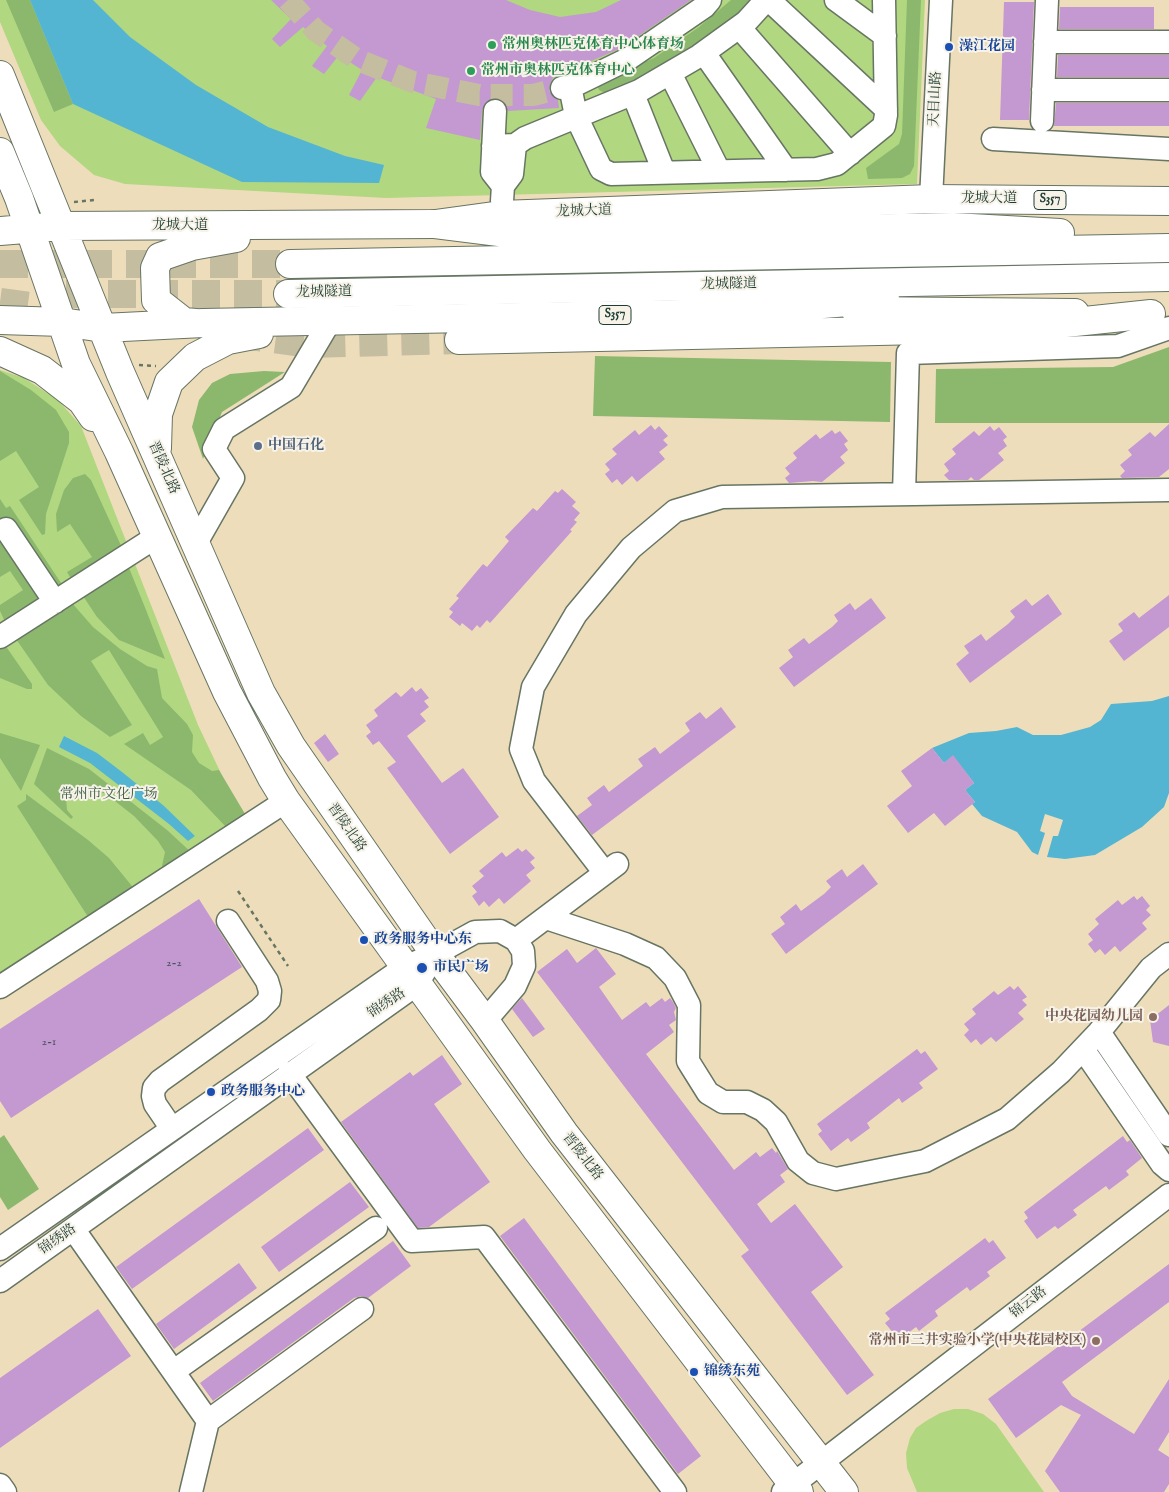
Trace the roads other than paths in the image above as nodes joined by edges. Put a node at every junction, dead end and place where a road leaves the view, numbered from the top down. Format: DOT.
graph roads {
  1 [pos="710,0"];
  2 [pos="767,0"];
  3 [pos="836,0"];
  4 [pos="884,0"];
  5 [pos="941,0"];
  6 [pos="1047,0"];
  7 [pos="739,27"];
  8 [pos="885,36"];
  9 [pos="1045,42"];
  10 [pos="1169,42"];
  11 [pos="704,52"];
  12 [pos="670,73"];
  13 [pos="0,75"];
  14 [pos="1044,90"];
  15 [pos="1169,90"];
  16 [pos="633,94"];
  17 [pos="886,109"];
  18 [pos="495,111"];
  19 [pos="576,116"];
  20 [pos="1042,120"];
  21 [pos="993,139"];
  22 [pos="504,146"];
  23 [pos="1169,149"];
  24 [pos="0,152"];
  25 [pos="850,154"];
  26 [pos="786,170"];
  27 [pos="719,171"];
  28 [pos="664,172"];
  29 [pos="931,199"];
  30 [pos="1169,201"];
  31 [pos="500,215"];
  32 [pos="435,224"];
  33 [pos="306,225"];
  34 [pos="62,226"];
  35 [pos="29,228"];
  36 [pos="0,231"];
  37 [pos="1169,240"];
  38 [pos="1169,248"];
  39 [pos="290,264"];
  40 [pos="1169,276"];
  41 [pos="288,294"];
  42 [pos="1169,294"];
  43 [pos="712,313"];
  44 [pos="1163,318"];
  45 [pos="0,320"];
  46 [pos="325,321"];
  47 [pos="62,322"];
  48 [pos="204,323"];
  49 [pos="103,328"];
  50 [pos="459,340"];
  51 [pos="0,351"];
  52 [pos="119,452"];
  53 [pos="157,454"];
  54 [pos="1169,490"];
  55 [pos="910,494"];
  56 [pos="6,529"];
  57 [pos="156,537"];
  58 [pos="196,543"];
  59 [pos="55,602"];
  60 [pos="0,637"];
  61 [pos="286,801"];
  62 [pos="546,918"];
  63 [pos="228,921"];
  64 [pos="516,940"];
  65 [pos="435,954"];
  66 [pos="1169,954"];
  67 [pos="411,975"];
  68 [pos="0,987"];
  69 [pos="485,1021"];
  70 [pos="1099,1032"];
  71 [pos="1083,1049"];
  72 [pos="290,1074"];
  73 [pos="172,1129"];
  74 [pos="1169,1135"];
  75 [pos="1169,1170"];
  76 [pos="1169,1195"];
  77 [pos="376,1228"];
  78 [pos="74,1230"];
  79 [pos="0,1249"];
  80 [pos="0,1281"];
  81 [pos="362,1309"];
  82 [pos="174,1371"];
  83 [pos="208,1421"];
  84 [pos="822,1462"];
  85 [pos="0,1485"];
  86 [pos="792,1489"];
  87 [pos="5,1492"];
  88 [pos="191,1492"];
  89 [pos="675,1492"];
  90 [pos="844,1492"];
  1 -- 19 [label="street"];
  2 -- 7 [label="street"];
  2 -- 17 [label="street"];
  3 -- 8 [label="street"];
  4 -- 8 [label="street"];
  5 -- 29 [label="street, 天目山路"];
  6 -- 9 [label="street"];
  7 -- 11 [label="street"];
  7 -- 25 [label="street"];
  8 -- 17 [label="street"];
  9 -- 10 [label="street"];
  9 -- 14 [label="street"];
  11 -- 12 [label="street"];
  11 -- 26 [label="street"];
  12 -- 16 [label="street"];
  12 -- 27 [label="street"];
  13 -- 34 [label="main road, 晋陵北路"];
  14 -- 15 [label="street"];
  14 -- 20 [label="street"];
  16 -- 19 [label="street"];
  16 -- 28 [label="street"];
  17 -- 25 [label="street"];
  18 -- 22 [label="street"];
  19 -- 22 [label="street"];
  19 -- 28 [label="street"];
  21 -- 23 [label="street"];
  22 -- 31 [label="street"];
  24 -- 35 [label="main road"];
  25 -- 26 [label="street"];
  26 -- 27 [label="street"];
  27 -- 28 [label="street"];
  29 -- 30 [label="main road, 龙城大道 / S357"];
  29 -- 31 [label="main road, 龙城大道 / S357"];
  31 -- 32 [label="main road, 龙城大道 / S357"];
  32 -- 33 [label="main road, 龙城大道 / S357"];
  32 -- 37 [label="main road"];
  33 -- 34 [label="main road, 龙城大道 / S357"];
  33 -- 48 [label="main road"];
  34 -- 35 [label="main road, 龙城大道 / S357"];
  34 -- 49 [label="main road, 晋陵北路"];
  35 -- 36 [label="main road, 龙城大道 / S357"];
  35 -- 47 [label="main road"];
  38 -- 39 [label="main road"];
  40 -- 41 [label="main road, 龙城隧道"];
  42 -- 43 [label="main road"];
  43 -- 44 [label="main road, S357"];
  43 -- 46 [label="main road, S357"];
  44 -- 50 [label="main road"];
  44 -- 55 [label="street"];
  45 -- 47 [label="main road, S357"];
  46 -- 48 [label="main road, S357"];
  46 -- 53 [label="main road"];
  46 -- 58 [label="street"];
  47 -- 49 [label="main road, S357"];
  47 -- 52 [label="main road"];
  48 -- 49 [label="main road, S357"];
  49 -- 53 [label="main road, 晋陵北路"];
  51 -- 52 [label="main road"];
  52 -- 57 [label="main road"];
  53 -- 58 [label="main road, 晋陵北路"];
  54 -- 55 [label="street"];
  55 -- 62 [label="street"];
  56 -- 59 [label="street"];
  57 -- 59 [label="street"];
  57 -- 61 [label="main road"];
  58 -- 65 [label="main road, 晋陵北路"];
  59 -- 60 [label="street"];
  61 -- 67 [label="main road"];
  61 -- 68 [label="street"];
  62 -- 64 [label="street"];
  62 -- 71 [label="street"];
  63 -- 73 [label="street"];
  64 -- 65 [label="street"];
  64 -- 69 [label="street"];
  65 -- 67 [label="street, 锦绣路"];
  65 -- 69 [label="main road, 晋陵北路"];
  66 -- 70 [label="street"];
  67 -- 72 [label="street, 锦绣路"];
  67 -- 73 [label="street, 锦绣路"];
  67 -- 86 [label="main road"];
  69 -- 84 [label="main road, 晋陵北路"];
  70 -- 71 [label="street"];
  70 -- 74 [label="street"];
  71 -- 75 [label="street"];
  72 -- 78 [label="street, 锦绣路"];
  72 -- 89 [label="street"];
  73 -- 79 [label="street, 锦绣路"];
  76 -- 84 [label="street, 锦云路"];
  77 -- 82 [label="street"];
  78 -- 80 [label="street, 锦绣路"];
  78 -- 82 [label="street"];
  81 -- 83 [label="street"];
  82 -- 83 [label="street"];
  83 -- 88 [label="street"];
  84 -- 86 [label="street, 锦云路"];
  84 -- 90 [label="main road, 晋陵北路"];
  85 -- 87 [label="street"];
}
